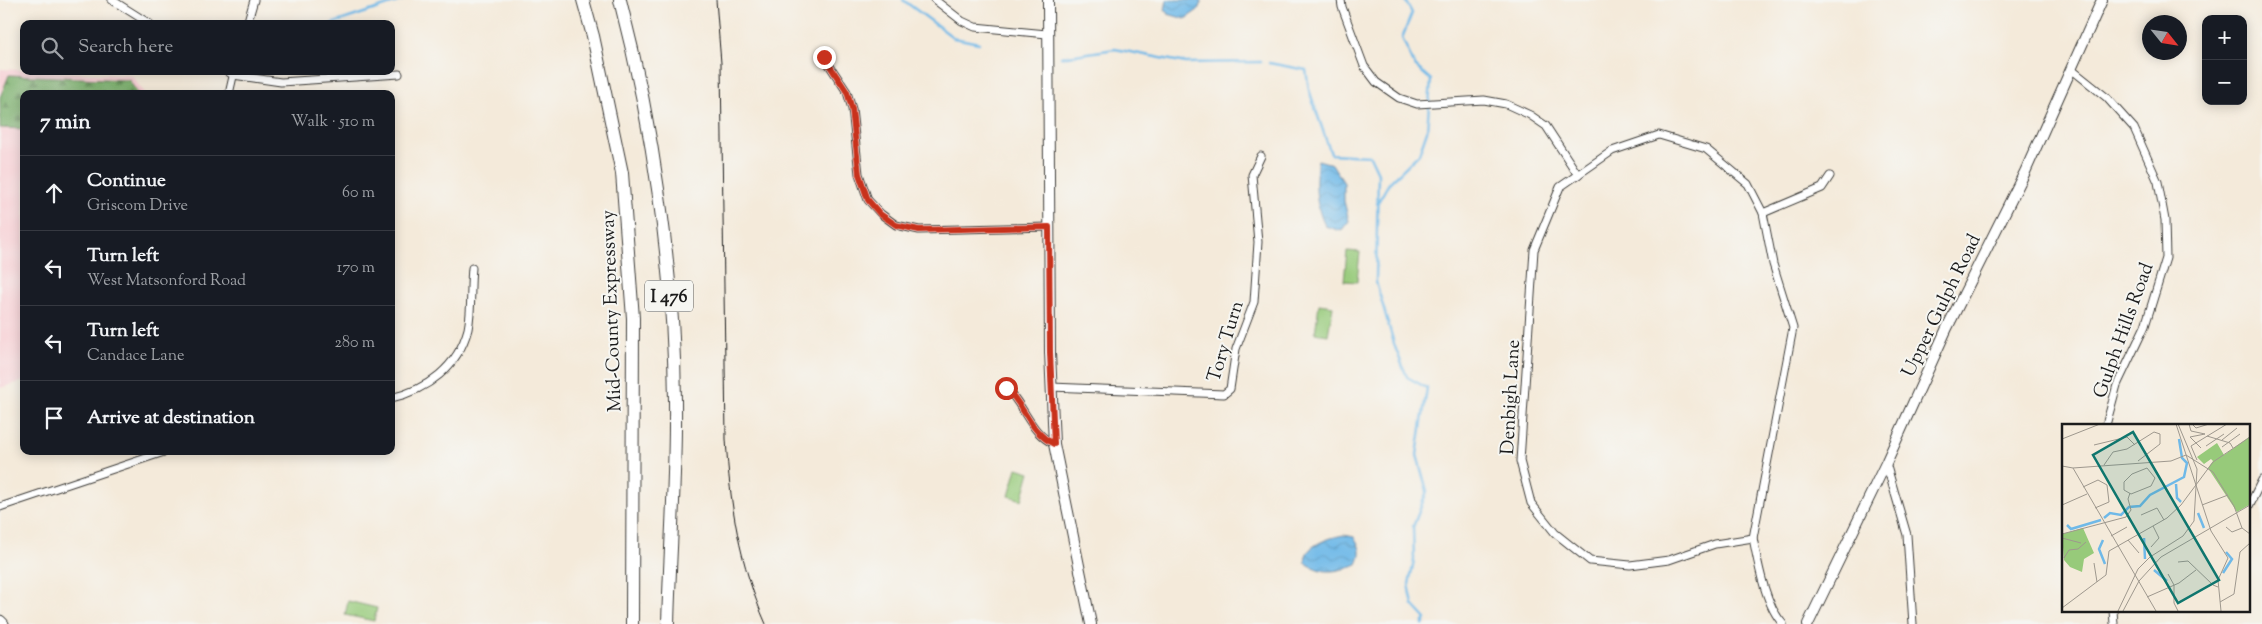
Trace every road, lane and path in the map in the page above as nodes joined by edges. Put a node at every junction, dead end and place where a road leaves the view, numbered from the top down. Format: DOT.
graph roads {
  1 [pos="112,0"];
  2 [pos="254,0"];
  3 [pos="583,0"];
  4 [pos="620,0"];
  5 [pos="935,0"];
  6 [pos="1048,0"];
  7 [pos="1341,0"];
  8 [pos="2102,0"];
  9 [pos="144,20"];
  10 [pos="248,20"];
  11 [pos="1047,34"];
  12 [pos="824,57"];
  13 [pos="2071,69"];
  14 [pos="395,74"];
  15 [pos="399,74"];
  16 [pos="231,75"];
  17 [pos="242,75"];
  18 [pos="384,75"];
  19 [pos="229,90"];
  20 [pos="1261,156"];
  21 [pos="1578,175"];
  22 [pos="1830,176"];
  23 [pos="1763,213"];
  24 [pos="1049,227"];
  25 [pos="472,268"];
  26 [pos="1052,387"];
  27 [pos="1006,388"];
  28 [pos="395,397"];
  29 [pos="2106,424"];
  30 [pos="1054,444"];
  31 [pos="155,455"];
  32 [pos="1886,463"];
  33 [pos="2262,480"];
  34 [pos="2250,504"];
  35 [pos="0,507"];
  36 [pos="1753,538"];
  37 [pos="0,620"];
  38 [pos="3,624"];
  39 [pos="632,624"];
  40 [pos="668,624"];
  41 [pos="1091,624"];
  42 [pos="1783,624"];
  43 [pos="1808,624"];
  44 [pos="1913,624"];
  1 -- 9 [label="street"];
  2 -- 10 [label="street"];
  3 -- 39 [label="highway, Mid-County Expressway / I 476"];
  4 -- 40 [label="highway, I 476"];
  5 -- 11 [label="street"];
  6 -- 11 [label="street"];
  7 -- 21 [label="street"];
  8 -- 13 [label="street, Upper Gulph Road"];
  11 -- 24 [label="street"];
  12 -- 24 [label="street"];
  13 -- 29 [label="street, Gulph Hills Road"];
  13 -- 32 [label="street, Upper Gulph Road"];
  14 -- 15 [label="street"];
  16 -- 19 [label="street"];
  17 -- 18 [label="street"];
  20 -- 26 [label="street, Tory Turn"];
  21 -- 23 [label="street, Denbigh Lane"];
  21 -- 36 [label="street, Denbigh Lane"];
  22 -- 23 [label="street"];
  23 -- 36 [label="street, Denbigh Lane"];
  24 -- 26 [label="street"];
  25 -- 28 [label="street"];
  26 -- 30 [label="street"];
  27 -- 30 [label="street"];
  30 -- 41 [label="street"];
  31 -- 35 [label="street"];
  32 -- 43 [label="street, Upper Gulph Road"];
  32 -- 44 [label="street"];
  33 -- 34 [label="street"];
  36 -- 42 [label="street, Denbigh Lane"];
  37 -- 38 [label="main road"];
}
